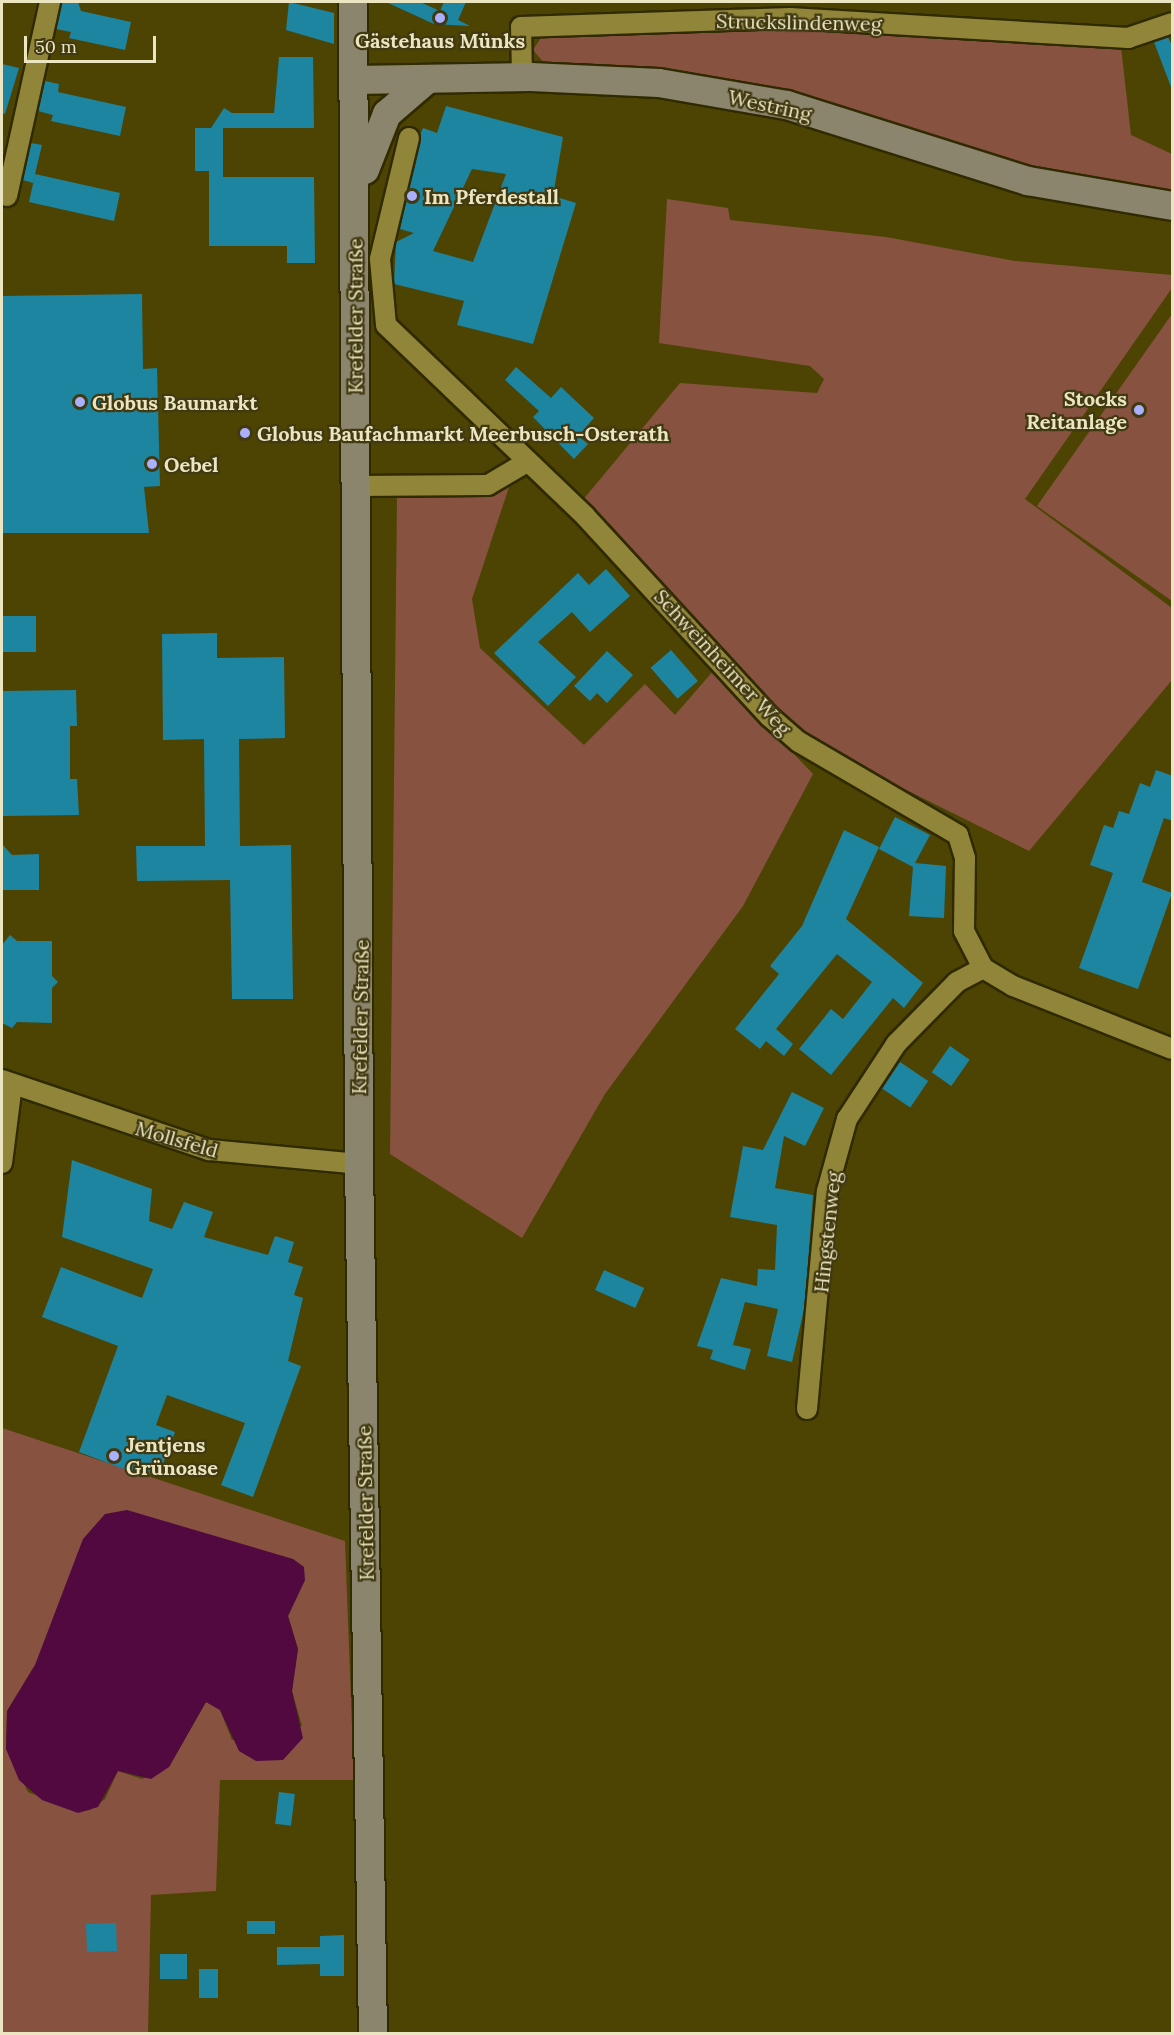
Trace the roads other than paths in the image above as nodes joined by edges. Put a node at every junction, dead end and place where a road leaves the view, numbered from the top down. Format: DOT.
graph roads {
  1 [pos="50,2"];
  2 [pos="353,2"];
  3 [pos="1173,23"];
  4 [pos="522,77"];
  5 [pos="428,79"];
  6 [pos="356,80"];
  7 [pos="409,138"];
  8 [pos="7,196"];
  9 [pos="356,199"];
  10 [pos="1173,206"];
  11 [pos="527,462"];
  12 [pos="356,486"];
  13 [pos="983,968"];
  14 [pos="1173,1048"];
  15 [pos="7,1082"];
  16 [pos="2,1163"];
  17 [pos="359,1164"];
  18 [pos="807,1409"];
  19 [pos="373,2034"];
  1 -- 8 [label="street"];
  2 -- 6 [label="main road, Krefelder Straße"];
  3 -- 4 [label="street, Struckslindenweg"];
  4 -- 5 [label="main road, Westring"];
  4 -- 10 [label="main road, Westring"];
  5 -- 6 [label="main road, Westring"];
  5 -- 9 [label="main road"];
  6 -- 9 [label="main road, Krefelder Straße"];
  7 -- 11 [label="street, Schweinheimer Weg"];
  9 -- 12 [label="main road, Krefelder Straße"];
  11 -- 12 [label="street"];
  11 -- 13 [label="street, Schweinheimer Weg"];
  12 -- 17 [label="main road, Krefelder Straße"];
  13 -- 14 [label="street"];
  13 -- 18 [label="street, Hingstenweg"];
  15 -- 16 [label="street"];
  15 -- 17 [label="street, Mollsfeld"];
  17 -- 19 [label="main road, Krefelder Straße"];
}
